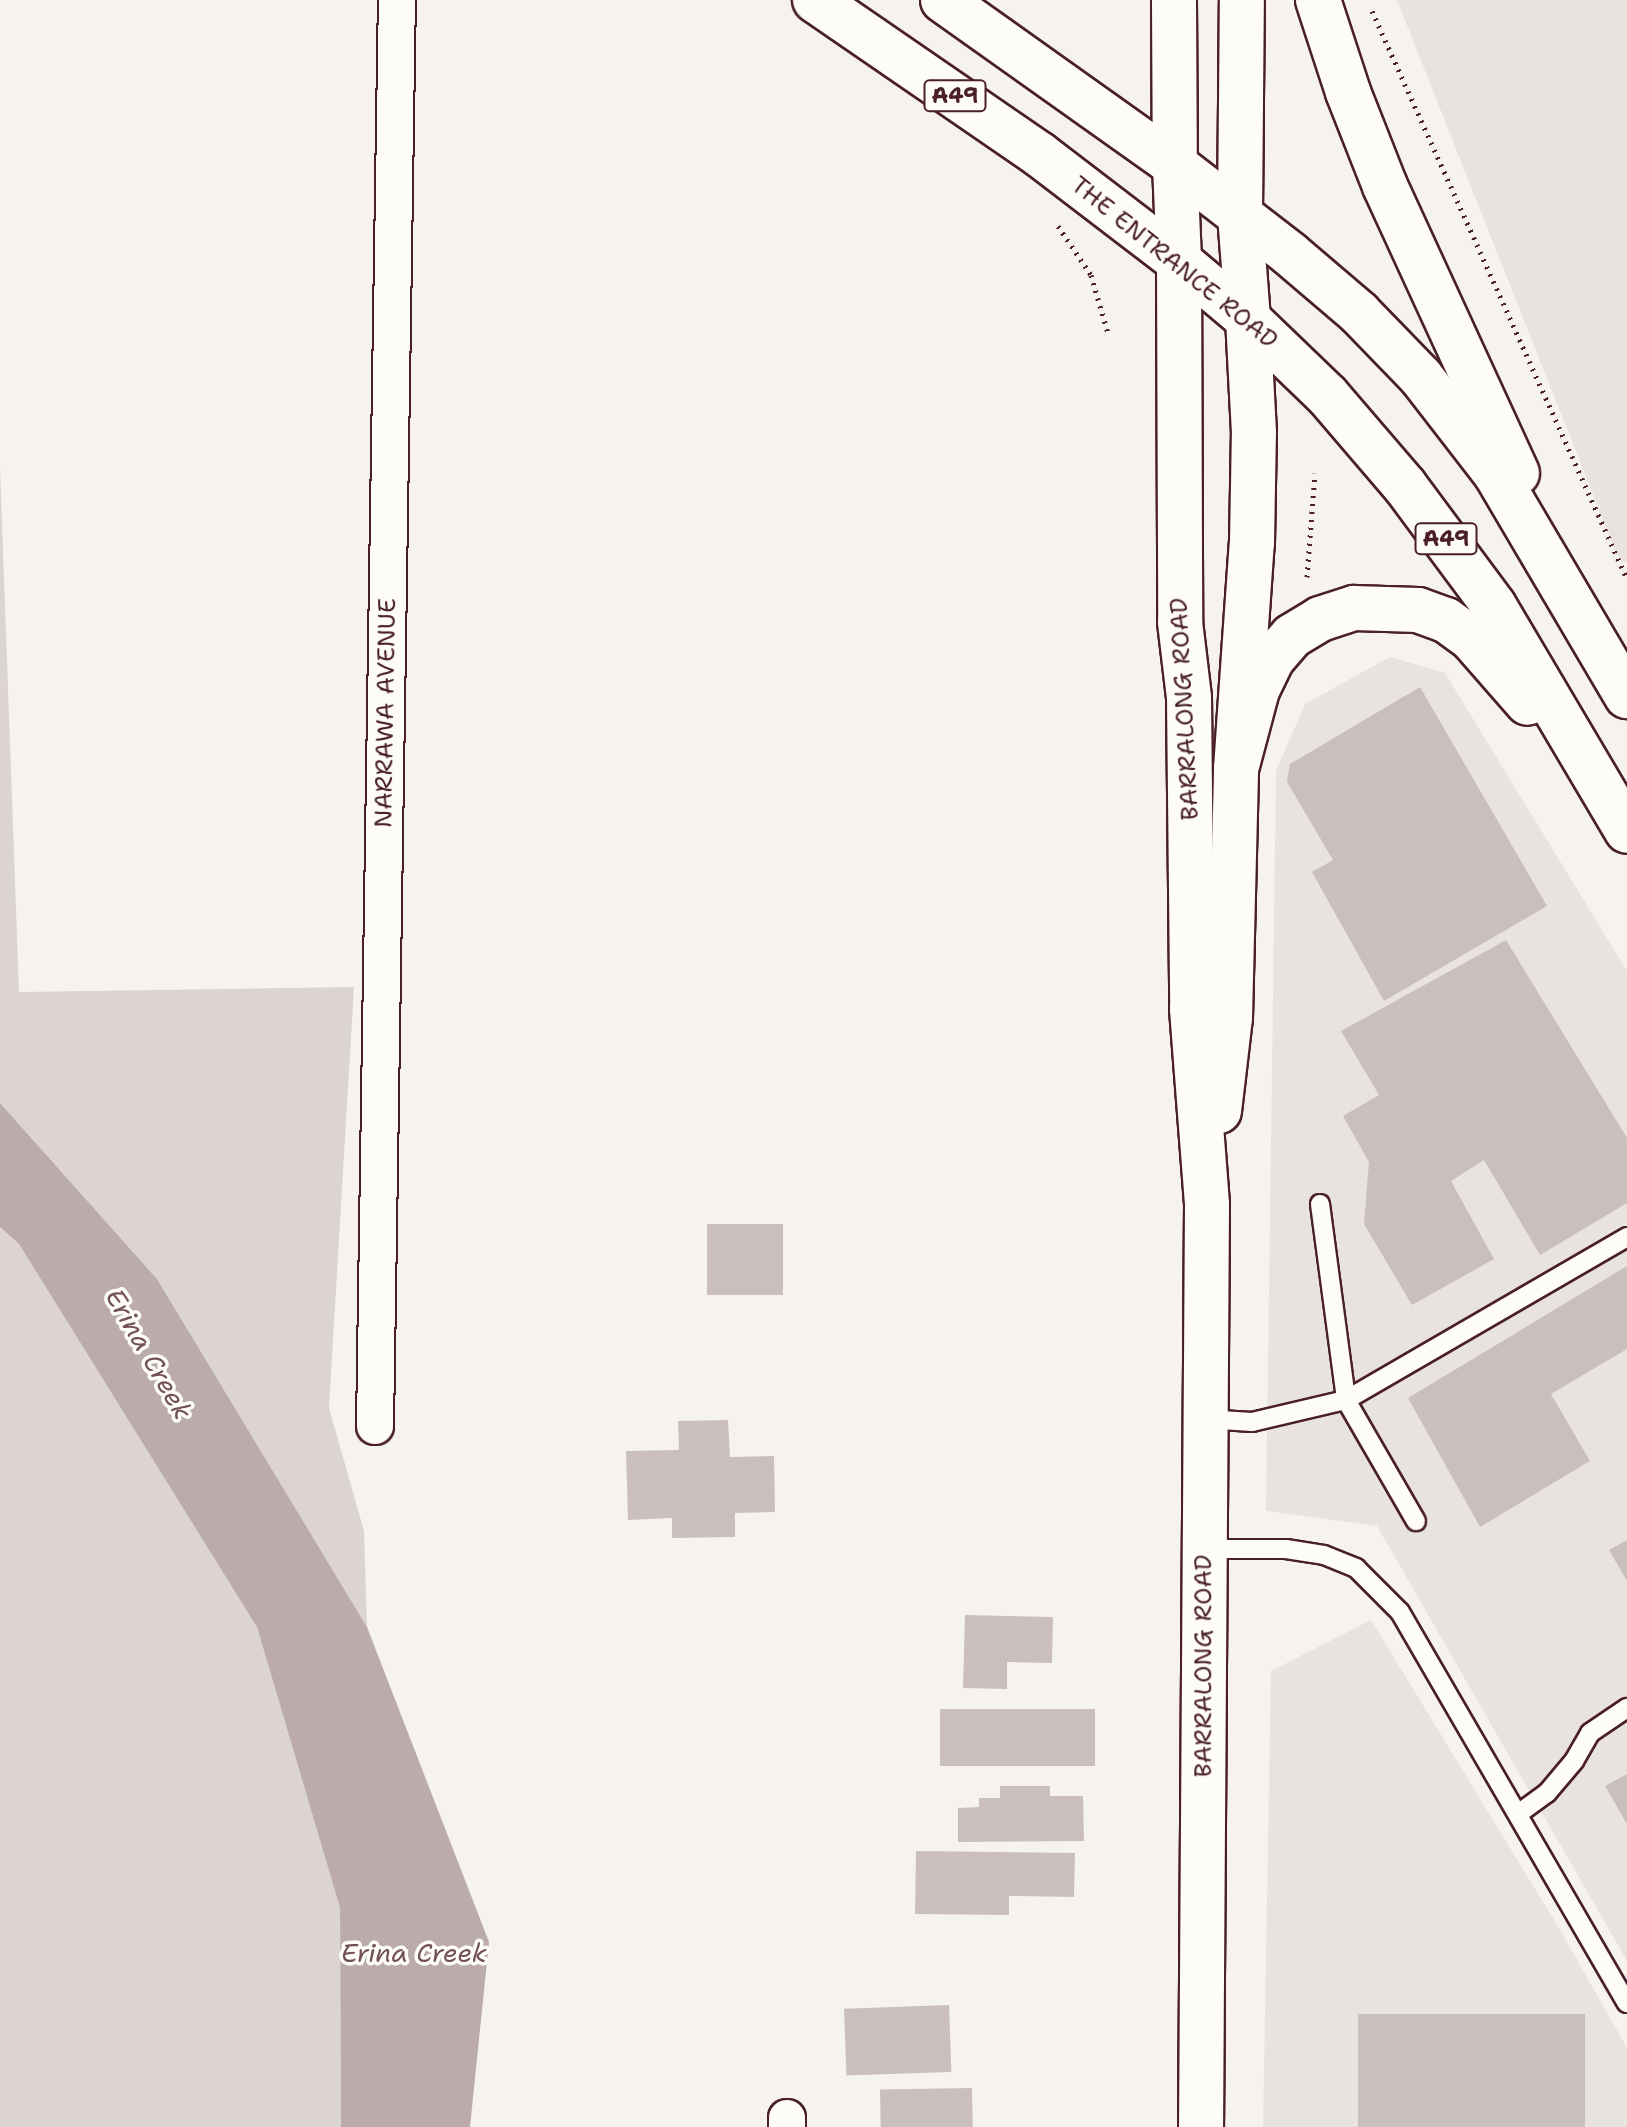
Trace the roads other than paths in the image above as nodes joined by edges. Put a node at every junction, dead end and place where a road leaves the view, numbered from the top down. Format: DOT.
graph roads {
  1 [pos="397,0"];
  2 [pos="815,0"];
  3 [pos="943,0"];
  4 [pos="1174,0"];
  5 [pos="1242,0"];
  6 [pos="1318,0"];
  7 [pos="1175,165"];
  8 [pos="1240,215"];
  9 [pos="1179,261"];
  10 [pos="1248,319"];
  11 [pos="1568,592"];
  12 [pos="1627,696"];
  13 [pos="1236,769"];
  14 [pos="1603,789"];
  15 [pos="1627,831"];
  16 [pos="1320,1204"];
  17 [pos="1207,1205"];
  18 [pos="1627,1237"];
  19 [pos="1346,1400"];
  20 [pos="1205,1419"];
  21 [pos="375,1426"];
  22 [pos="1416,1521"];
  23 [pos="1204,1549"];
  24 [pos="1627,1708"];
  25 [pos="1518,1814"];
  26 [pos="1627,2003"];
  27 [pos="1201,2127"];
  1 -- 21 [label="street, NARRAWA AVENUE"];
  2 -- 9 [label="main road, THE ENTRANCE ROAD / A49"];
  3 -- 7 [label="main road"];
  4 -- 7 [label="main road, BARRALONG ROAD"];
  5 -- 8 [label="main road, BARRALONG ROAD"];
  6 -- 11 [label="main road"];
  7 -- 8 [label="main road"];
  7 -- 9 [label="main road, BARRALONG ROAD"];
  8 -- 10 [label="main road, BARRALONG ROAD"];
  8 -- 11 [label="main road"];
  9 -- 10 [label="main road, THE ENTRANCE ROAD / A49"];
  9 -- 17 [label="main road, BARRALONG ROAD"];
  10 -- 13 [label="main road, BARRALONG ROAD"];
  10 -- 14 [label="main road, THE ENTRANCE ROAD / A49"];
  11 -- 12 [label="main road"];
  13 -- 14 [label="main road"];
  13 -- 17 [label="main road, BARRALONG ROAD"];
  14 -- 15 [label="main road, THE ENTRANCE ROAD / A49"];
  16 -- 19 [label="lane"];
  17 -- 20 [label="main road, BARRALONG ROAD"];
  18 -- 19 [label="lane"];
  19 -- 20 [label="lane"];
  19 -- 22 [label="lane"];
  20 -- 23 [label="main road, BARRALONG ROAD"];
  23 -- 25 [label="lane"];
  23 -- 27 [label="main road, BARRALONG ROAD"];
  24 -- 25 [label="lane"];
  25 -- 26 [label="lane"];
}
